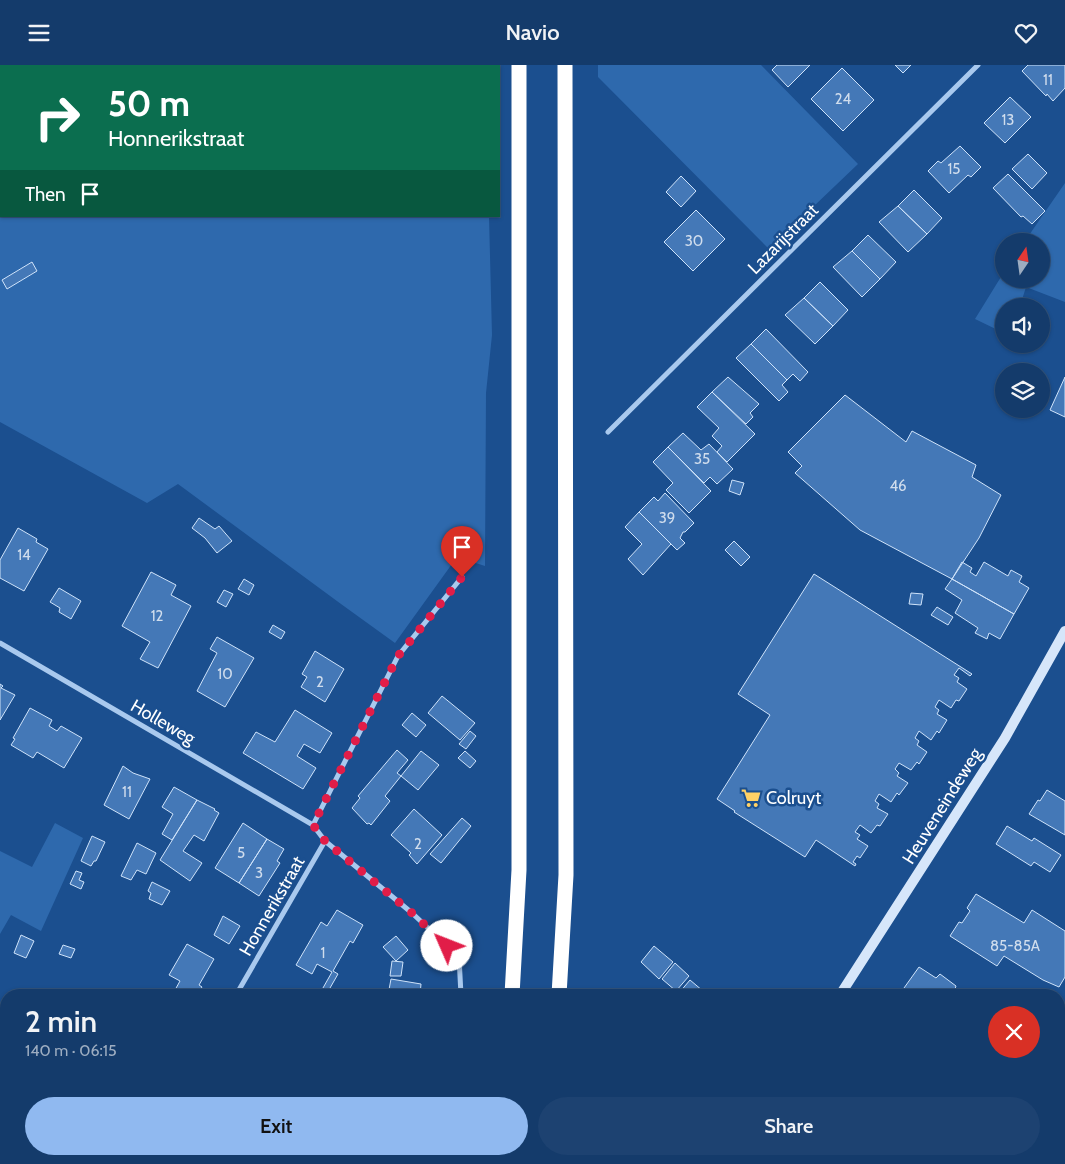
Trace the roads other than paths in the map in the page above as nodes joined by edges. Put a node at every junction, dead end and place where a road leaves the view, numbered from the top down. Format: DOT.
graph roads {
  1 [pos="519,65"];
  2 [pos="565,65"];
  3 [pos="978,65"];
  4 [pos="608,432"];
  5 [pos="462,577"];
  6 [pos="1065,631"];
  7 [pos="0,643"];
  8 [pos="313,825"];
  9 [pos="325,841"];
  10 [pos="239,989"];
  11 [pos="462,989"];
  12 [pos="512,989"];
  13 [pos="559,989"];
  14 [pos="844,989"];
  1 -- 12 [label="highway"];
  2 -- 13 [label="highway"];
  3 -- 4 [label="street, Lazarijstraat"];
  5 -- 8 [label="street"];
  6 -- 14 [label="street, Heuveneindeweg"];
  7 -- 8 [label="street, Holleweg"];
  8 -- 9 [label="street"];
  9 -- 10 [label="street, Honnerikstraat"];
  9 -- 11 [label="street"];
}
